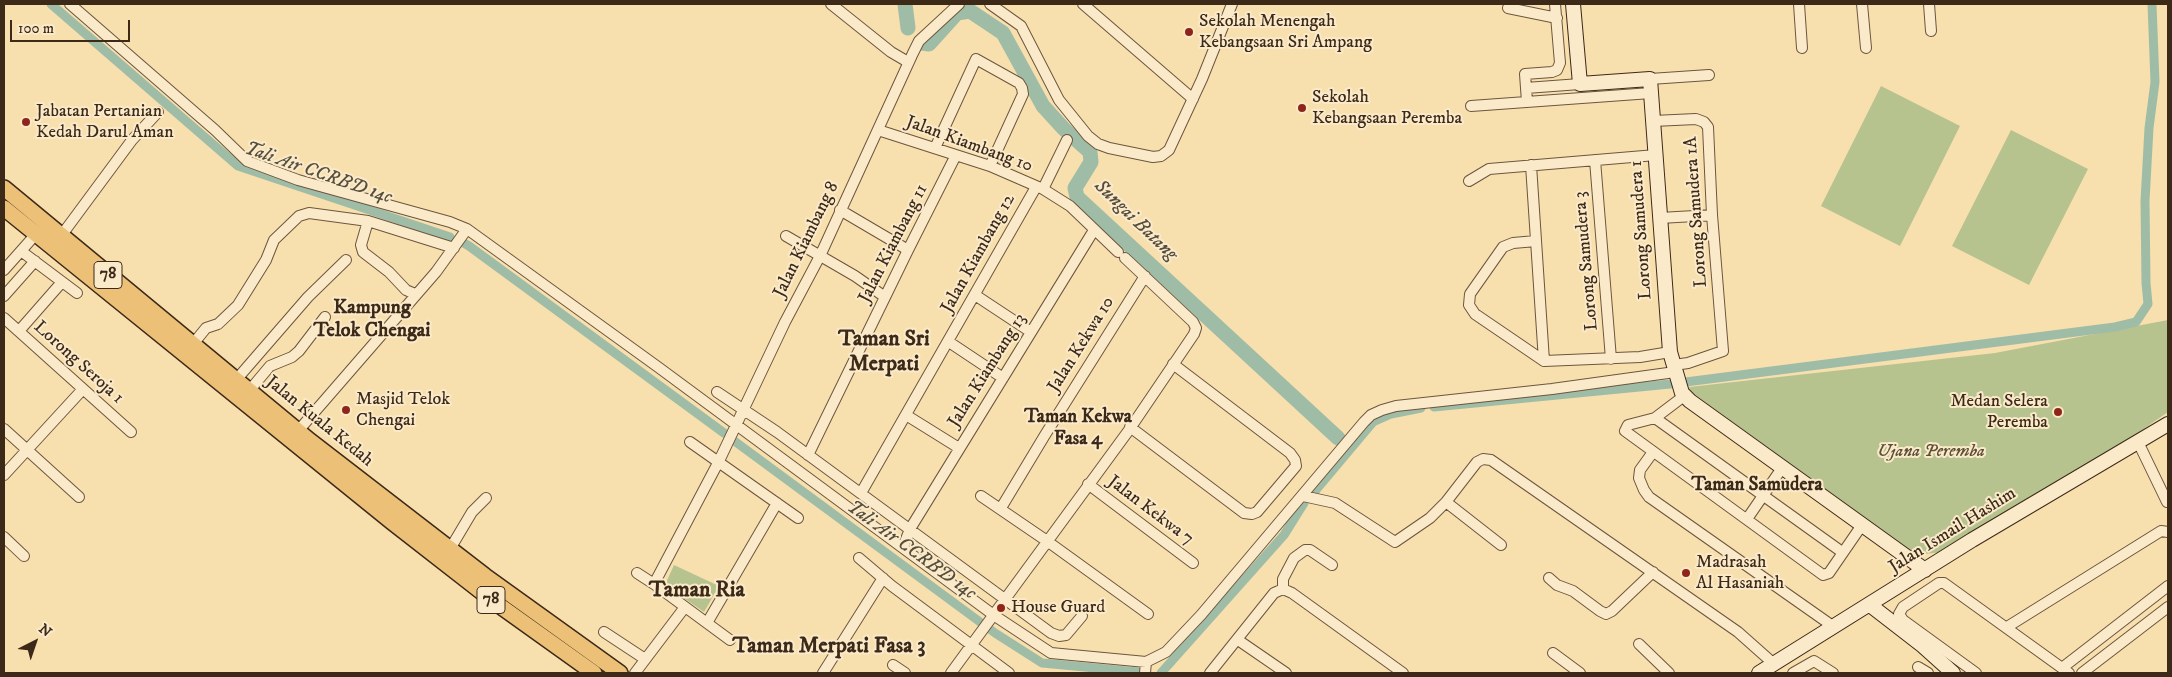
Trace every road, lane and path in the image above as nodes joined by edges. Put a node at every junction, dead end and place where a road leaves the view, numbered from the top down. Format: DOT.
graph roads {
  1 [pos="70,4"];
  2 [pos="831,4"];
  3 [pos="959,4"];
  4 [pos="990,4"];
  5 [pos="1083,4"];
  6 [pos="1232,4"];
  7 [pos="1556,4"];
  8 [pos="1573,4"];
  9 [pos="1799,4"];
  10 [pos="1862,4"];
  11 [pos="1929,4"];
  12 [pos="1508,8"];
  13 [pos="1557,18"];
  14 [pos="1931,31"];
  15 [pos="1802,48"];
  16 [pos="1866,48"];
  17 [pos="908,62"];
  18 [pos="1709,75"];
  19 [pos="1650,79"];
  20 [pos="1580,84"];
  21 [pos="1526,88"];
  22 [pos="1651,94"];
  23 [pos="1193,99"];
  24 [pos="1527,102"];
  25 [pos="1471,106"];
  26 [pos="158,112"];
  27 [pos="1653,122"];
  28 [pos="878,130"];
  29 [pos="1067,140"];
  30 [pos="935,148"];
  31 [pos="956,155"];
  32 [pos="1656,155"];
  33 [pos="1596,160"];
  34 [pos="1531,165"];
  35 [pos="990,166"];
  36 [pos="1469,181"];
  37 [pos="4,188"];
  38 [pos="1039,188"];
  39 [pos="4,208"];
  40 [pos="840,210"];
  41 [pos="1712,216"];
  42 [pos="1660,218"];
  43 [pos="368,221"];
  44 [pos="467,229"];
  45 [pos="1094,230"];
  46 [pos="36,234"];
  47 [pos="61,236"];
  48 [pos="786,236"];
  49 [pos="1536,241"];
  50 [pos="454,248"];
  51 [pos="908,250"];
  52 [pos="21,251"];
  53 [pos="820,256"];
  54 [pos="346,260"];
  55 [pos="34,261"];
  56 [pos="4,270"];
  57 [pos="1145,276"];
  58 [pos="62,282"];
  59 [pos="77,293"];
  60 [pos="414,294"];
  61 [pos="975,295"];
  62 [pos="4,296"];
  63 [pos="885,297"];
  64 [pos="325,317"];
  65 [pos="4,318"];
  66 [pos="19,331"];
  67 [pos="1031,332"];
  68 [pos="949,342"];
  69 [pos="192,344"];
  70 [pos="1611,359"];
  71 [pos="1544,361"];
  72 [pos="204,362"];
  73 [pos="1173,364"];
  74 [pos="1677,376"];
  75 [pos="1003,378"];
  76 [pos="236,380"];
  77 [pos="83,389"];
  78 [pos="249,391"];
  79 [pos="717,392"];
  80 [pos="744,409"];
  81 [pos="906,416"];
  82 [pos="1655,418"];
  83 [pos="2168,424"];
  84 [pos="736,425"];
  85 [pos="1130,427"];
  86 [pos="4,429"];
  87 [pos="298,430"];
  88 [pos="131,432"];
  89 [pos="310,441"];
  90 [pos="690,442"];
  91 [pos="2138,442"];
  92 [pos="959,448"];
  93 [pos="27,450"];
  94 [pos="1653,452"];
  95 [pos="808,454"];
  96 [pos="719,461"];
  97 [pos="1782,468"];
  98 [pos="4,475"];
  99 [pos="1088,484"];
  100 [pos="352,490"];
  101 [pos="861,494"];
  102 [pos="1762,495"];
  103 [pos="981,496"];
  104 [pos="1303,496"];
  105 [pos="79,497"];
  106 [pos="486,498"];
  107 [pos="1446,502"];
  108 [pos="2166,502"];
  109 [pos="777,503"];
  110 [pos="1001,508"];
  111 [pos="798,518"];
  112 [pos="1747,518"];
  113 [pos="1862,525"];
  114 [pos="910,529"];
  115 [pos="2168,532"];
  116 [pos="4,537"];
  117 [pos="1047,541"];
  118 [pos="1501,545"];
  119 [pos="903,547"];
  120 [pos="450,550"];
  121 [pos="1842,552"];
  122 [pos="24,556"];
  123 [pos="859,558"];
  124 [pos="1193,563"];
  125 [pos="1332,565"];
  126 [pos="1925,570"];
  127 [pos="1653,572"];
  128 [pos="637,573"];
  129 [pos="883,578"];
  130 [pos="1549,578"];
  131 [pos="2168,586"];
  132 [pos="658,587"];
  133 [pos="1283,589"];
  134 [pos="1006,600"];
  135 [pos="1870,605"];
  136 [pos="685,607"];
  137 [pos="2168,607"];
  138 [pos="1148,614"];
  139 [pos="1082,616"];
  140 [pos="992,619"];
  141 [pos="707,623"];
  142 [pos="2007,627"];
  143 [pos="1834,628"];
  144 [pos="604,632"];
  145 [pos="730,640"];
  146 [pos="1238,640"];
  147 [pos="1639,644"];
  148 [pos="971,646"];
  149 [pos="1553,653"];
  150 [pos="645,659"];
  151 [pos="1146,662"];
  152 [pos="1774,664"];
  153 [pos="893,665"];
  154 [pos="1918,667"];
  155 [pos="2065,671"];
  156 [pos="594,673"];
  157 [pos="620,673"];
  158 [pos="634,673"];
  159 [pos="824,673"];
  160 [pos="905,673"];
  161 [pos="951,673"];
  162 [pos="1009,673"];
  163 [pos="1144,673"];
  164 [pos="1210,673"];
  165 [pos="1286,673"];
  166 [pos="1403,673"];
  167 [pos="1580,673"];
  168 [pos="1669,673"];
  169 [pos="1759,673"];
  170 [pos="1793,673"];
  171 [pos="1833,673"];
  172 [pos="1928,673"];
  173 [pos="1953,673"];
  174 [pos="1976,673"];
  175 [pos="2082,673"];
  1 -- 44 [label="street"];
  2 -- 17 [label="street"];
  3 -- 17 [label="street, Jalan Kiambang 8"];
  4 -- 23 [label="street"];
  5 -- 23 [label="street"];
  6 -- 23 [label="street"];
  7 -- 13 [label="street"];
  8 -- 20 [label="street"];
  9 -- 15 [label="street"];
  10 -- 16 [label="street"];
  11 -- 14 [label="street"];
  12 -- 13 [label="street"];
  13 -- 21 [label="street"];
  17 -- 28 [label="street, Jalan Kiambang 8"];
  18 -- 19 [label="street"];
  19 -- 20 [label="street"];
  19 -- 22 [label="street, Lorong Samudera 1"];
  20 -- 21 [label="street"];
  21 -- 24 [label="street"];
  22 -- 24 [label="street"];
  22 -- 27 [label="street, Lorong Samudera 1"];
  24 -- 25 [label="street"];
  26 -- 47 [label="street"];
  27 -- 32 [label="street, Lorong Samudera 1"];
  27 -- 41 [label="street, Lorong Samudera 1A"];
  28 -- 30 [label="street, Jalan Kiambang 10"];
  28 -- 40 [label="street, Jalan Kiambang 8"];
  29 -- 38 [label="street, Jalan Kiambang 12"];
  30 -- 31 [label="street, Jalan Kiambang 10"];
  30 -- 35 [label="street"];
  31 -- 35 [label="street, Jalan Kiambang 10"];
  31 -- 51 [label="street, Jalan Kiambang 11"];
  32 -- 33 [label="street"];
  32 -- 42 [label="street, Lorong Samudera 1"];
  33 -- 34 [label="street"];
  33 -- 70 [label="street, Lorong Samudera 3"];
  34 -- 36 [label="street"];
  34 -- 49 [label="street"];
  35 -- 38 [label="street, Jalan Kiambang 10"];
  37 -- 47 [label="main road, Jalan Kuala Kedah / 78"];
  38 -- 45 [label="street, Jalan Kiambang 10"];
  38 -- 61 [label="street, Jalan Kiambang 12"];
  39 -- 46 [label="main road, Jalan Kuala Kedah / 78"];
  40 -- 51 [label="street"];
  40 -- 53 [label="street, Jalan Kiambang 8"];
  41 -- 42 [label="street"];
  41 -- 74 [label="street, Lorong Samudera 1A"];
  42 -- 74 [label="street, Lorong Samudera 1"];
  43 -- 50 [label="street"];
  43 -- 60 [label="street"];
  43 -- 69 [label="street"];
  44 -- 50 [label="street"];
  44 -- 84 [label="street"];
  45 -- 57 [label="street, Jalan Kiambang 10"];
  45 -- 67 [label="street, Jalan Kiambang 13"];
  46 -- 52 [label="street"];
  46 -- 72 [label="main road, Jalan Kuala Kedah / 78"];
  47 -- 69 [label="main road, Jalan Kuala Kedah / 78"];
  48 -- 53 [label="street"];
  49 -- 71 [label="street"];
  49 -- 71 [label="street"];
  50 -- 60 [label="street"];
  51 -- 63 [label="street, Jalan Kiambang 11"];
  52 -- 55 [label="street"];
  52 -- 56 [label="street"];
  53 -- 63 [label="street"];
  53 -- 80 [label="street, Jalan Kiambang 8"];
  54 -- 76 [label="street"];
  55 -- 58 [label="street"];
  55 -- 62 [label="street"];
  57 -- 73 [label="street, Jalan Kiambang 10"];
  57 -- 110 [label="street, Jalan Kekwa 10"];
  58 -- 59 [label="street"];
  58 -- 66 [label="street"];
  60 -- 87 [label="street"];
  61 -- 67 [label="street"];
  61 -- 68 [label="street, Jalan Kiambang 12"];
  63 -- 95 [label="street, Jalan Kiambang 11"];
  64 -- 78 [label="street"];
  65 -- 66 [label="street, Lorong Seroja 1"];
  66 -- 77 [label="street, Lorong Seroja 1"];
  67 -- 75 [label="street, Jalan Kiambang 13"];
  68 -- 75 [label="street"];
  68 -- 81 [label="street, Jalan Kiambang 12"];
  69 -- 72 [label="main road, Jalan Kuala Kedah / 78"];
  70 -- 71 [label="street"];
  70 -- 74 [label="street"];
  72 -- 76 [label="main road, Jalan Kuala Kedah / 78"];
  72 -- 100 [label="main road, Jalan Kuala Kedah / 78"];
  73 -- 85 [label="street"];
  73 -- 85 [label="street"];
  74 -- 82 [label="street"];
  74 -- 97 [label="street"];
  74 -- 104 [label="street"];
  75 -- 92 [label="street, Jalan Kiambang 13"];
  76 -- 78 [label="main road, Jalan Kuala Kedah / 78"];
  77 -- 88 [label="street, Lorong Seroja 1"];
  77 -- 93 [label="street"];
  78 -- 87 [label="main road, Jalan Kuala Kedah / 78"];
  79 -- 80 [label="street"];
  80 -- 84 [label="street, Jalan Kiambang 8"];
  80 -- 95 [label="street"];
  81 -- 92 [label="street"];
  81 -- 101 [label="street, Jalan Kiambang 12"];
  82 -- 94 [label="street"];
  82 -- 102 [label="street"];
  83 -- 91 [label="street, Jalan Ismail Hashim"];
  84 -- 96 [label="street, Jalan Kiambang 8"];
  84 -- 119 [label="street"];
  85 -- 99 [label="street"];
  86 -- 93 [label="street"];
  87 -- 89 [label="main road, Jalan Kuala Kedah / 78"];
  89 -- 100 [label="main road"];
  89 -- 120 [label="main road, Jalan Kuala Kedah / 78"];
  90 -- 96 [label="street"];
  91 -- 108 [label="street"];
  91 -- 126 [label="street, Jalan Ismail Hashim"];
  92 -- 114 [label="street, Jalan Kiambang 13"];
  93 -- 98 [label="street"];
  93 -- 105 [label="street"];
  94 -- 112 [label="street"];
  94 -- 143 [label="street"];
  95 -- 101 [label="street"];
  96 -- 109 [label="street"];
  96 -- 132 [label="street, Jalan Kiambang 8"];
  97 -- 102 [label="street"];
  97 -- 113 [label="street"];
  99 -- 117 [label="street"];
  99 -- 124 [label="street, Jalan Kekwa 7"];
  100 -- 156 [label="main road, Jalan Kuala Kedah / 78"];
  101 -- 114 [label="street"];
  102 -- 112 [label="street"];
  102 -- 121 [label="street"];
  103 -- 110 [label="street"];
  104 -- 107 [label="street"];
  104 -- 151 [label="street"];
  106 -- 120 [label="street"];
  107 -- 118 [label="street"];
  107 -- 127 [label="street"];
  109 -- 111 [label="street"];
  109 -- 141 [label="street"];
  110 -- 117 [label="street"];
  112 -- 121 [label="street"];
  113 -- 121 [label="street"];
  113 -- 126 [label="street"];
  114 -- 119 [label="street, Jalan Kiambang 13"];
  114 -- 134 [label="street"];
  115 -- 142 [label="street"];
  116 -- 122 [label="street"];
  117 -- 134 [label="street"];
  117 -- 138 [label="street"];
  119 -- 140 [label="street"];
  120 -- 157 [label="main road, Jalan Kuala Kedah / 78"];
  123 -- 129 [label="street"];
  125 -- 133 [label="street"];
  126 -- 135 [label="street, Jalan Ismail Hashim"];
  127 -- 130 [label="street"];
  127 -- 152 [label="street"];
  128 -- 132 [label="street"];
  129 -- 148 [label="street"];
  129 -- 159 [label="street"];
  131 -- 155 [label="street"];
  132 -- 136 [label="street"];
  133 -- 146 [label="street"];
  133 -- 166 [label="street"];
  134 -- 139 [label="street"];
  134 -- 140 [label="street"];
  135 -- 143 [label="street, Jalan Ismail Hashim"];
  135 -- 173 [label="street"];
  136 -- 141 [label="street"];
  136 -- 150 [label="street"];
  137 -- 175 [label="street"];
  140 -- 148 [label="street"];
  140 -- 151 [label="street"];
  141 -- 145 [label="street"];
  142 -- 155 [label="street"];
  142 -- 174 [label="street"];
  143 -- 152 [label="street, Jalan Ismail Hashim"];
  144 -- 150 [label="street"];
  146 -- 164 [label="street"];
  146 -- 165 [label="street"];
  147 -- 168 [label="street"];
  148 -- 161 [label="street"];
  148 -- 162 [label="street"];
  149 -- 167 [label="street"];
  150 -- 158 [label="street"];
  151 -- 163 [label="street"];
  152 -- 169 [label="street, Jalan Ismail Hashim"];
  153 -- 160 [label="street"];
  154 -- 172 [label="street"];
  170 -- 171 [label="street"];
}
